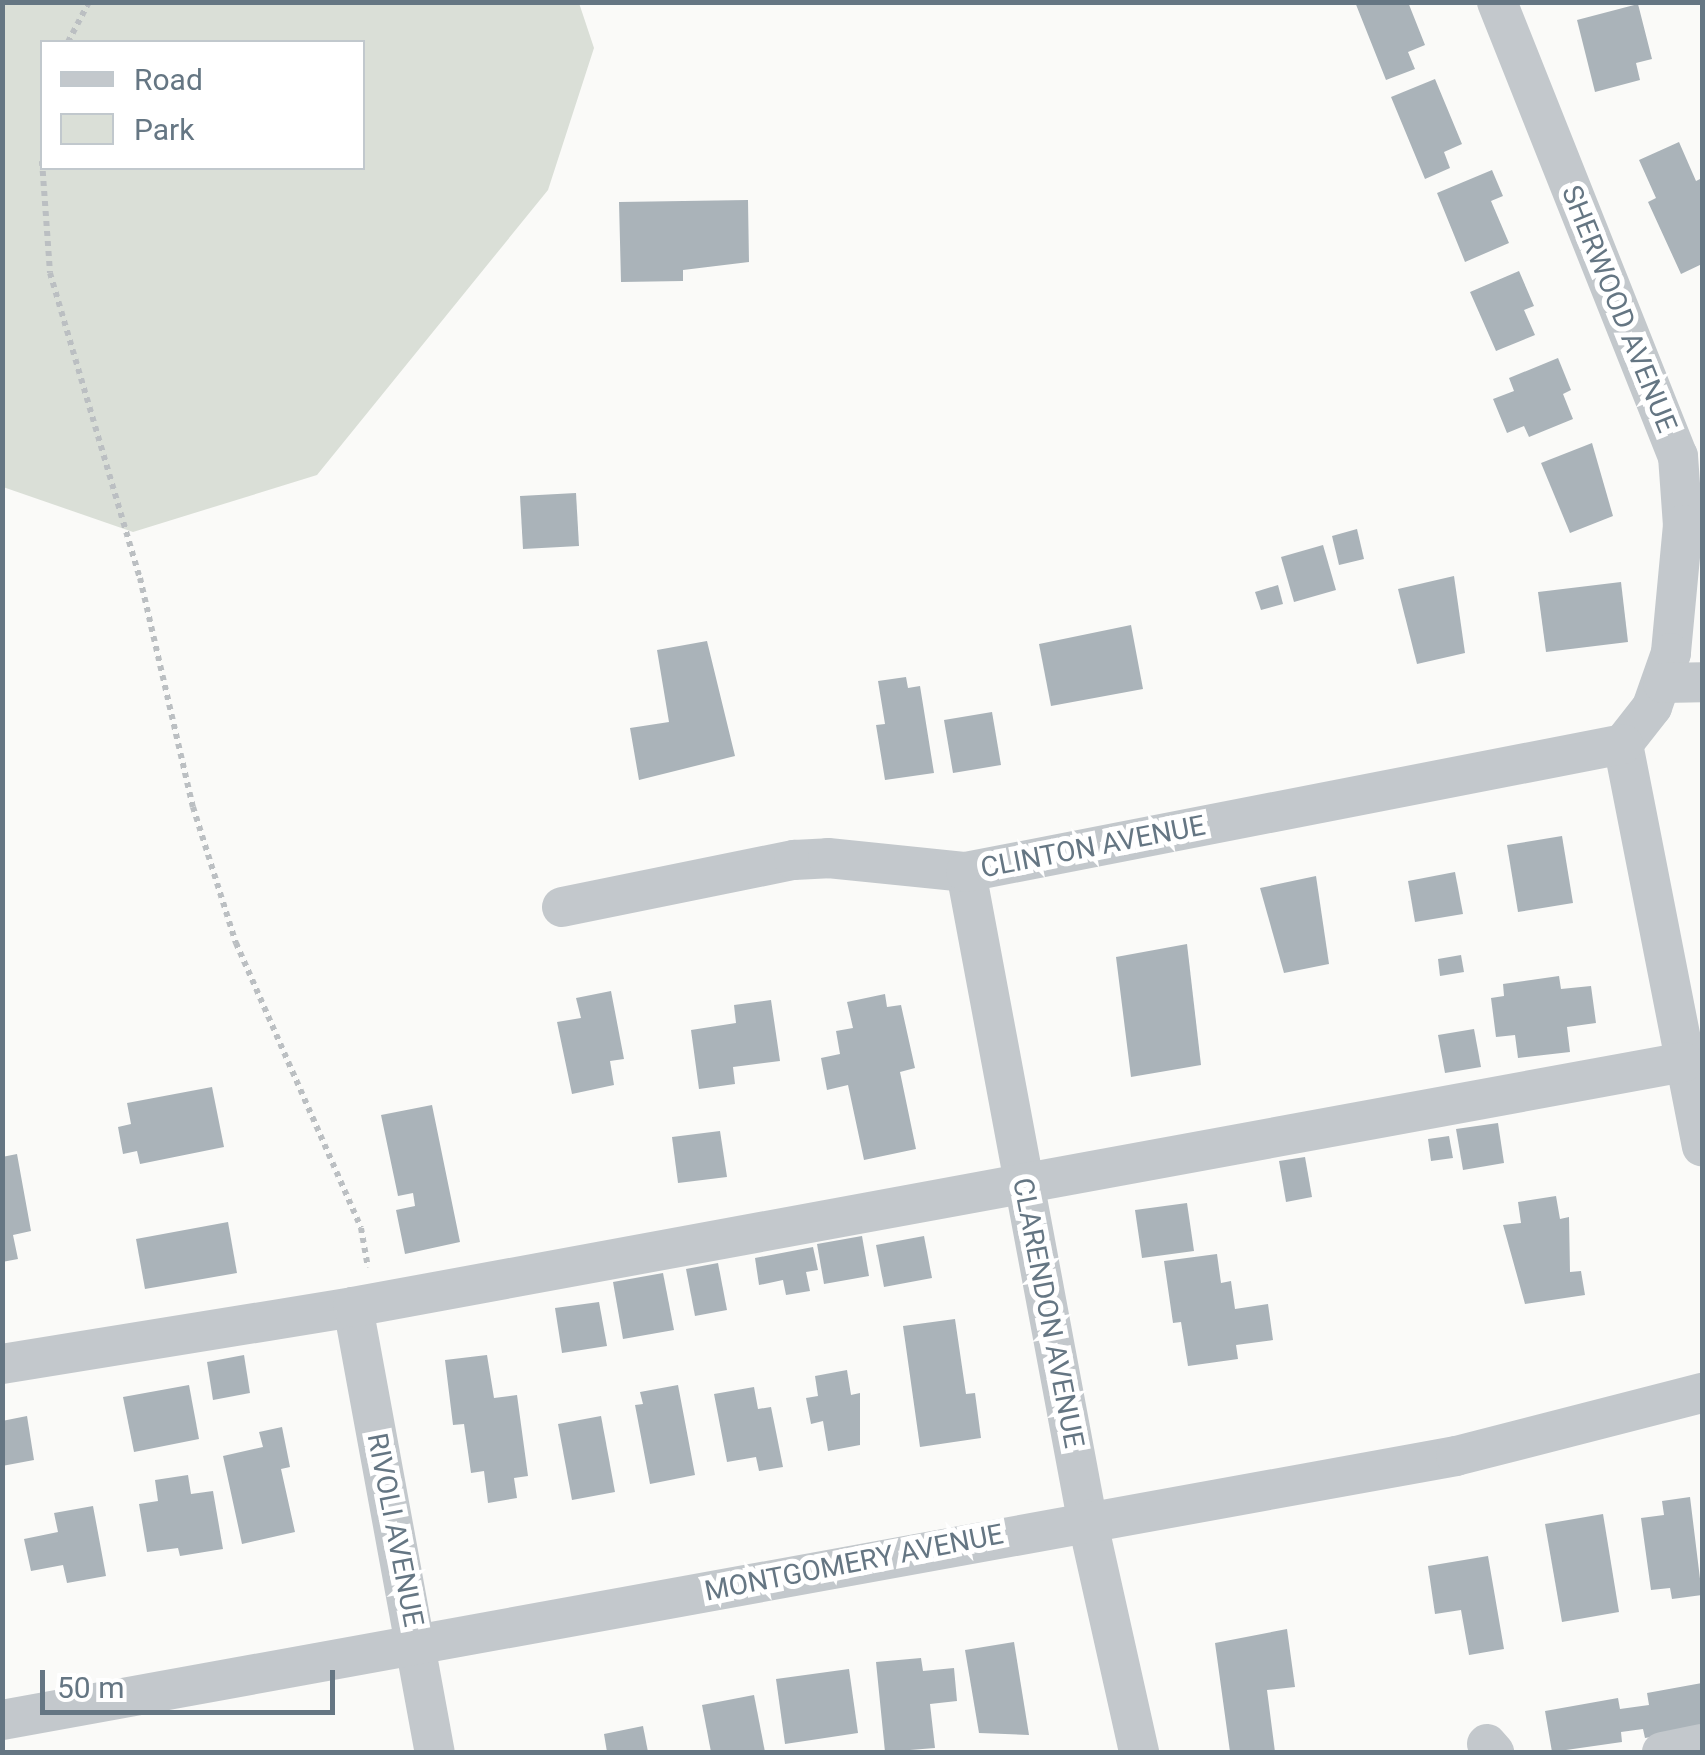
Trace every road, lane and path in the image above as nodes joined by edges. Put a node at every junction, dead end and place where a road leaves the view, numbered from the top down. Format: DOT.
graph roads {
  1 [pos="89,2"];
  2 [pos="1497,2"];
  3 [pos="69,40"];
  4 [pos="43,170"];
  5 [pos="1702,682"];
  6 [pos="1662,683"];
  7 [pos="1623,744"];
  8 [pos="966,872"];
  9 [pos="562,906"];
  10 [pos="1684,1062"];
  11 [pos="1702,1146"];
  12 [pos="1023,1180"];
  13 [pos="364,1305"];
  14 [pos="2,1364"];
  15 [pos="1702,1394"];
  16 [pos="1086,1520"];
  17 [pos="416,1644"];
  18 [pos="2,1720"];
  19 [pos="1702,1744"];
  20 [pos="435,1752"];
  21 [pos="1139,1752"];
  22 [pos="1662,1752"];
  1 -- 3 [label="path"];
  2 -- 6 [label="street, SHERWOOD AVENUE"];
  4 -- 13 [label="path"];
  5 -- 6 [label="street"];
  6 -- 7 [label="street, SHERWOOD AVENUE"];
  7 -- 8 [label="street, CLINTON AVENUE"];
  7 -- 10 [label="street"];
  8 -- 9 [label="street, CLINTON AVENUE"];
  8 -- 12 [label="street, CLARENDON AVENUE"];
  10 -- 11 [label="street"];
  10 -- 12 [label="street"];
  12 -- 13 [label="street"];
  12 -- 16 [label="street, CLARENDON AVENUE"];
  13 -- 14 [label="street"];
  13 -- 17 [label="street, RIVOLI AVENUE"];
  15 -- 16 [label="street, MONTGOMERY AVENUE"];
  16 -- 17 [label="street, MONTGOMERY AVENUE"];
  16 -- 21 [label="street, CLARENDON AVENUE"];
  17 -- 18 [label="street, MONTGOMERY AVENUE"];
  17 -- 20 [label="street, RIVOLI AVENUE"];
  19 -- 22 [label="street"];
}
